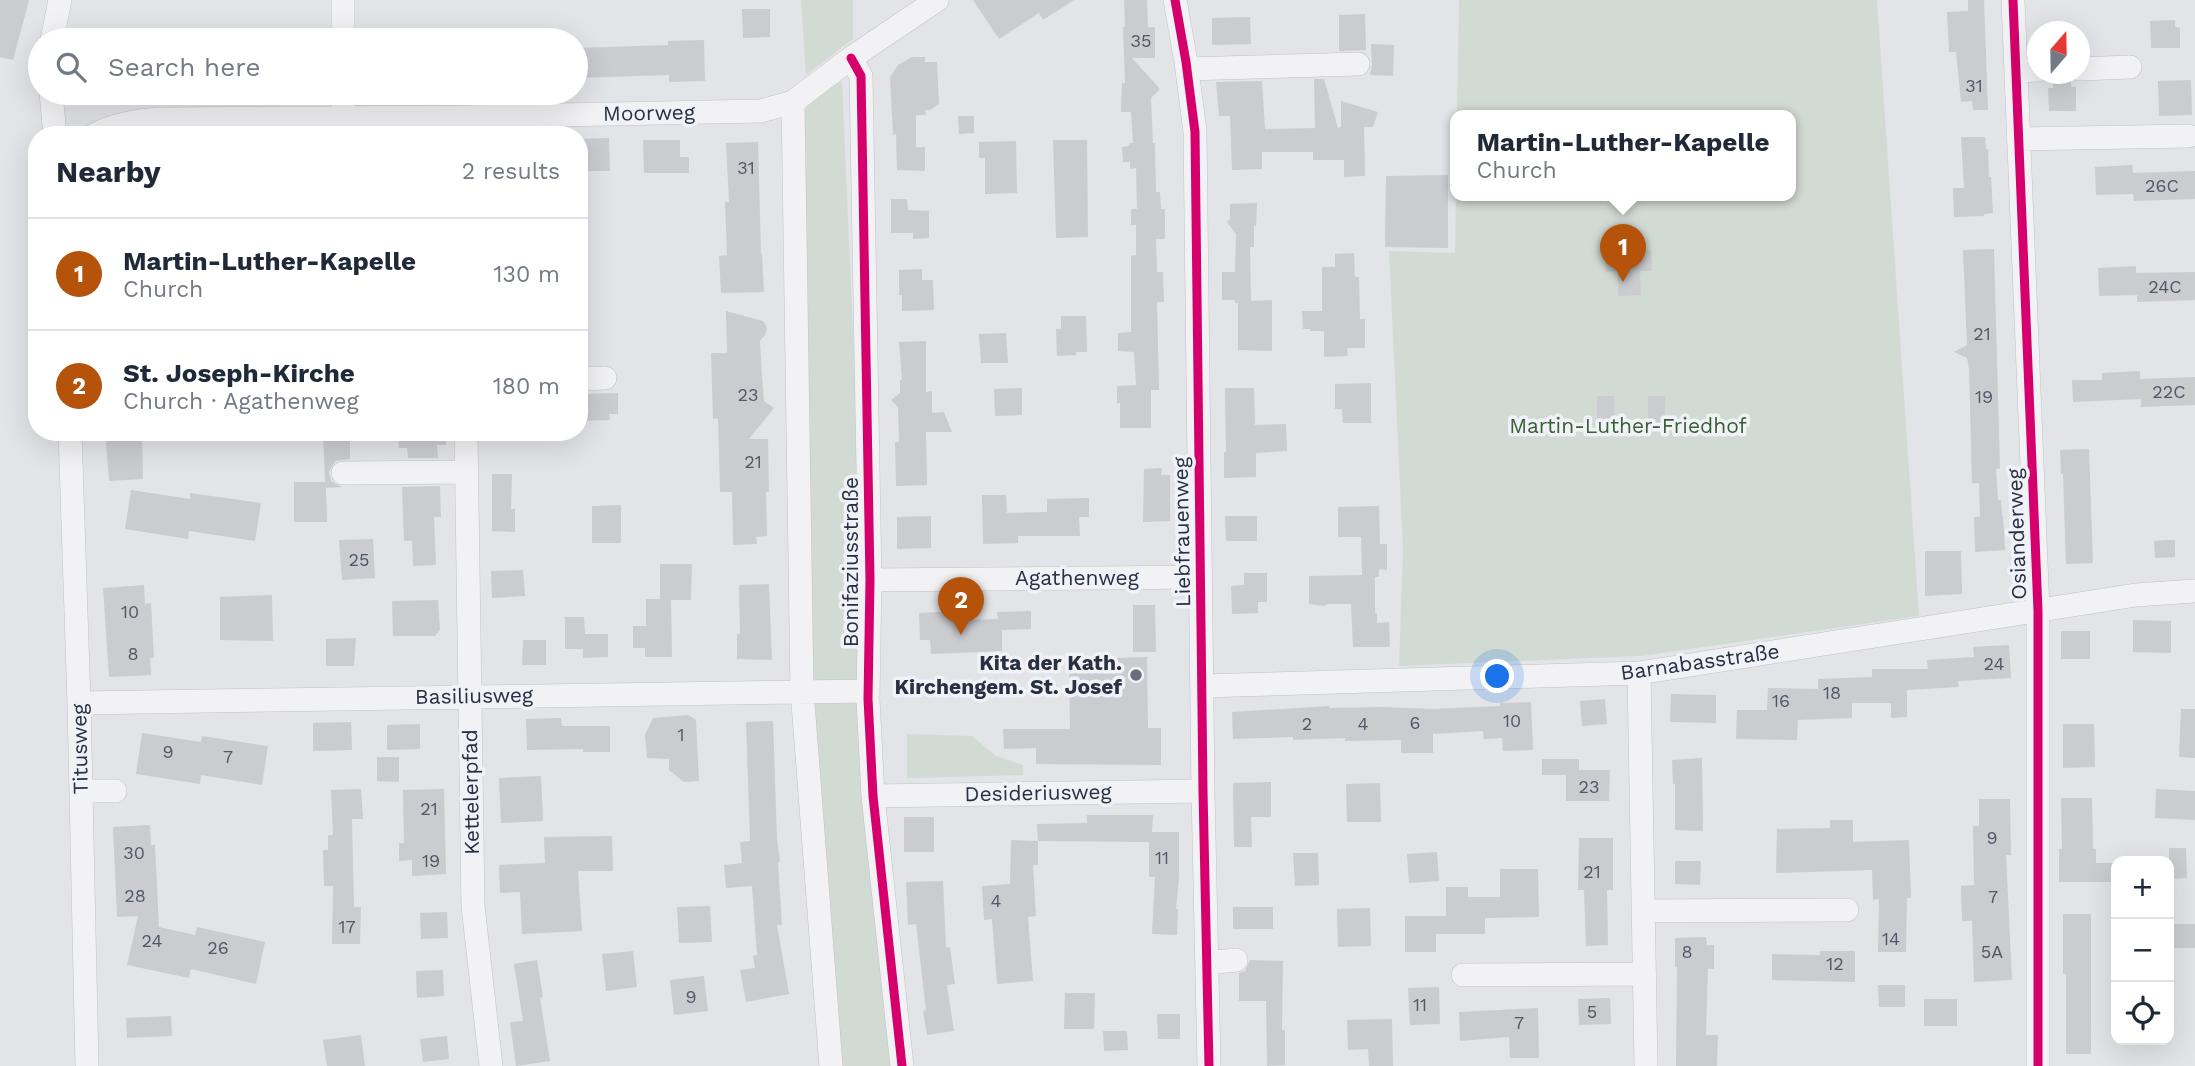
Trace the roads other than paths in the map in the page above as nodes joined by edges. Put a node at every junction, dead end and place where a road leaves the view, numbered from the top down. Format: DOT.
graph roads {
  1 [pos="60,0"];
  2 [pos="344,0"];
  3 [pos="937,0"];
  4 [pos="1175,0"];
  5 [pos="2013,0"];
  6 [pos="54,28"];
  7 [pos="343,28"];
  8 [pos="851,58"];
  9 [pos="1358,64"];
  10 [pos="2130,67"];
  11 [pos="1187,69"];
  12 [pos="2090,69"];
  13 [pos="2027,71"];
  14 [pos="793,102"];
  15 [pos="52,105"];
  16 [pos="343,105"];
  17 [pos="343,118"];
  18 [pos="54,126"];
  19 [pos="115,126"];
  20 [pos="461,126"];
  21 [pos="2189,136"];
  22 [pos="2018,139"];
  23 [pos="605,378"];
  24 [pos="588,379"];
  25 [pos="70,441"];
  26 [pos="466,441"];
  27 [pos="467,472"];
  28 [pos="343,473"];
  29 [pos="1200,577"];
  30 [pos="870,580"];
  31 [pos="2195,591"];
  32 [pos="2038,611"];
  33 [pos="1639,673"];
  34 [pos="1202,686"];
  35 [pos="802,690"];
  36 [pos="868,691"];
  37 [pos="470,696"];
  38 [pos="79,703"];
  39 [pos="1203,790"];
  40 [pos="81,791"];
  41 [pos="115,791"];
  42 [pos="873,796"];
  43 [pos="1847,910"];
  44 [pos="1644,911"];
  45 [pos="1236,960"];
  46 [pos="1207,963"];
  47 [pos="1645,974"];
  48 [pos="1463,975"];
  49 [pos="87,1066"];
  50 [pos="491,1066"];
  51 [pos="831,1066"];
  52 [pos="902,1066"];
  53 [pos="1209,1066"];
  54 [pos="1646,1066"];
  55 [pos="2038,1066"];
  1 -- 6 [label="street"];
  2 -- 7 [label="street"];
  3 -- 8 [label="street, Moorweg"];
  4 -- 11 [label="street, Liebfrauenweg"];
  5 -- 13 [label="street, Osianderweg"];
  8 -- 14 [label="street, Moorweg"];
  8 -- 30 [label="street, Bonifaziusstraße"];
  9 -- 11 [label="street"];
  10 -- 12 [label="street"];
  11 -- 29 [label="street, Liebfrauenweg"];
  13 -- 22 [label="street, Osianderweg"];
  14 -- 20 [label="street, Moorweg"];
  14 -- 35 [label="street"];
  15 -- 18 [label="street"];
  16 -- 17 [label="street"];
  17 -- 19 [label="street, Moorweg"];
  17 -- 20 [label="street, Moorweg"];
  21 -- 22 [label="street"];
  22 -- 32 [label="street, Osianderweg"];
  23 -- 24 [label="street"];
  25 -- 38 [label="street, Titusweg"];
  26 -- 27 [label="street, Kettelerpfad"];
  27 -- 28 [label="street"];
  27 -- 37 [label="street, Kettelerpfad"];
  29 -- 30 [label="street, Agathenweg"];
  29 -- 34 [label="street, Liebfrauenweg"];
  30 -- 36 [label="street, Bonifaziusstraße"];
  31 -- 32 [label="street, Barnabasstraße"];
  32 -- 33 [label="street, Barnabasstraße"];
  32 -- 55 [label="street, Osianderweg"];
  33 -- 34 [label="street, Barnabasstraße"];
  33 -- 44 [label="street"];
  34 -- 39 [label="street, Liebfrauenweg"];
  35 -- 36 [label="street, Basiliusweg"];
  35 -- 37 [label="street, Basiliusweg"];
  35 -- 51 [label="street"];
  36 -- 42 [label="street, Bonifaziusstraße"];
  37 -- 38 [label="street, Basiliusweg"];
  37 -- 50 [label="street, Kettelerpfad"];
  38 -- 40 [label="street, Titusweg"];
  39 -- 42 [label="street, Desideriusweg"];
  39 -- 46 [label="street, Liebfrauenweg"];
  40 -- 41 [label="street"];
  40 -- 49 [label="street, Titusweg"];
  42 -- 52 [label="street, Bonifaziusstraße"];
  43 -- 44 [label="street"];
  44 -- 47 [label="street"];
  45 -- 46 [label="street"];
  46 -- 53 [label="street, Liebfrauenweg"];
  47 -- 48 [label="street"];
  47 -- 54 [label="street"];
}
